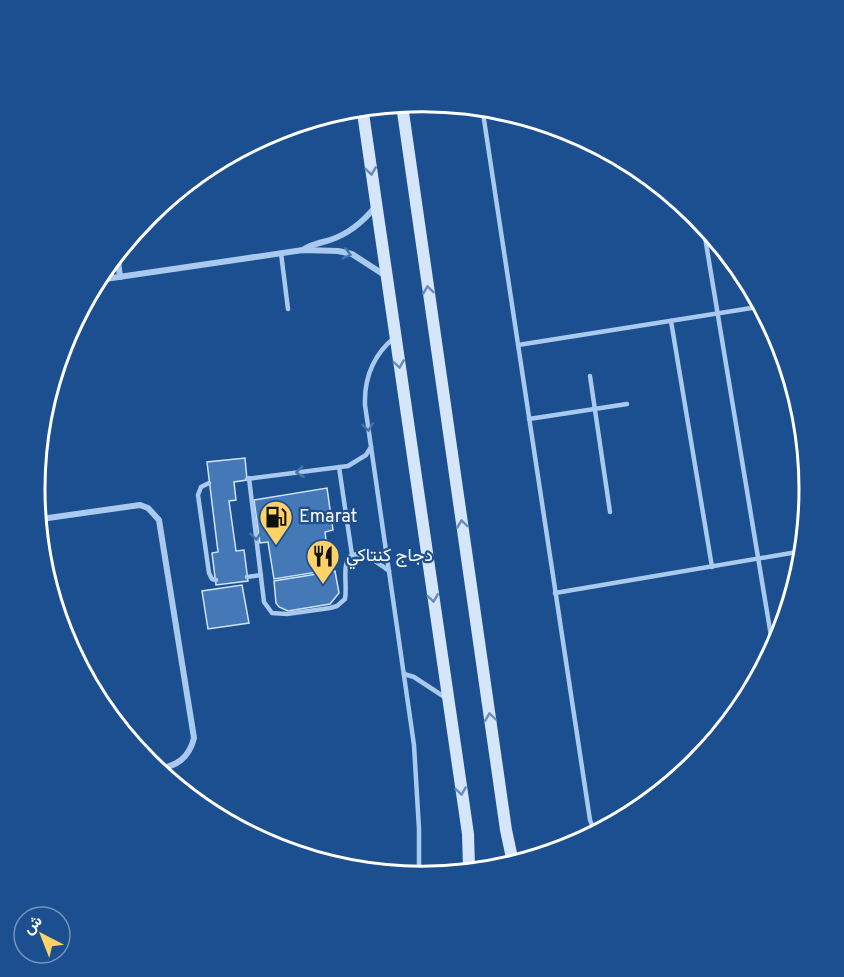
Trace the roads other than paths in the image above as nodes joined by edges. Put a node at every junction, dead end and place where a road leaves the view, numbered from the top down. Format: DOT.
graph roads {
  1 [pos="403,112"];
  2 [pos="363,117"];
  3 [pos="484,117"];
  4 [pos="376,205"];
  5 [pos="706,241"];
  6 [pos="303,250"];
  7 [pos="281,253"];
  8 [pos="119,265"];
  9 [pos="386,276"];
  10 [pos="120,277"];
  11 [pos="109,278"];
  12 [pos="752,308"];
  13 [pos="288,309"];
  14 [pos="718,314"];
  15 [pos="671,321"];
  16 [pos="395,336"];
  17 [pos="518,345"];
  18 [pos="590,376"];
  19 [pos="627,404"];
  20 [pos="595,409"];
  21 [pos="529,419"];
  22 [pos="371,447"];
  23 [pos="339,467"];
  24 [pos="209,483"];
  25 [pos="610,512"];
  26 [pos="46,518"];
  27 [pos="794,553"];
  28 [pos="352,555"];
  29 [pos="758,559"];
  30 [pos="712,567"];
  31 [pos="389,571"];
  32 [pos="261,575"];
  33 [pos="247,577"];
  34 [pos="216,580"];
  35 [pos="555,593"];
  36 [pos="770,632"];
  37 [pos="404,674"];
  38 [pos="448,698"];
  39 [pos="168,767"];
  40 [pos="592,825"];
  41 [pos="511,855"];
  42 [pos="469,862"];
  43 [pos="419,866"];
  41 -- 1 [label="street, one-way"];
  2 -- 4 [label="street, one-way"];
  3 -- 17 [label="lane"];
  4 -- 6 [label="street"];
  4 -- 9 [label="street"];
  5 -- 14 [label="lane"];
  6 -- 7 [label="street"];
  6 -- 9 [label="street, one-way"];
  7 -- 10 [label="street"];
  7 -- 13 [label="lane"];
  8 -- 10 [label="street"];
  9 -- 16 [label="street"];
  10 -- 11 [label="street"];
  12 -- 14 [label="lane"];
  14 -- 15 [label="lane"];
  14 -- 29 [label="lane"];
  15 -- 17 [label="lane"];
  15 -- 30 [label="lane"];
  16 -- 22 [label="lane, one-way"];
  16 -- 38 [label="street, one-way"];
  17 -- 21 [label="lane"];
  18 -- 20 [label="lane"];
  19 -- 20 [label="lane"];
  20 -- 21 [label="lane"];
  20 -- 25 [label="lane"];
  21 -- 35 [label="lane"];
  22 -- 23 [label="lane"];
  22 -- 31 [label="lane"];
  23 -- 28 [label="lane"];
  23 -- 32 [label="lane, one-way"];
  24 -- 34 [label="lane"];
  26 -- 39 [label="street"];
  27 -- 29 [label="lane"];
  28 -- 31 [label="lane"];
  28 -- 32 [label="lane"];
  29 -- 30 [label="lane"];
  29 -- 36 [label="lane"];
  30 -- 35 [label="lane"];
  31 -- 37 [label="lane"];
  32 -- 33 [label="lane"];
  35 -- 40 [label="lane"];
  37 -- 38 [label="lane"];
  37 -- 43 [label="lane"];
  38 -- 42 [label="street, one-way"];
}
